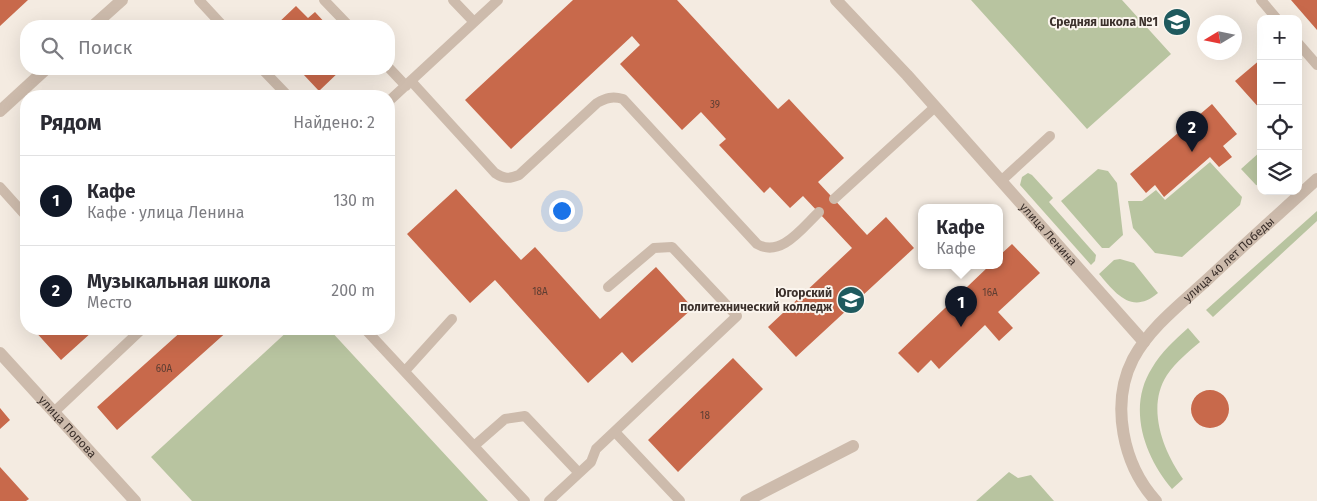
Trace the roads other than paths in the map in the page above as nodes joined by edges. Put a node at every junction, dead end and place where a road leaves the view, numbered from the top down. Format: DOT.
graph roads {
  1 [pos="122,0"];
  2 [pos="199,0"];
  3 [pos="324,0"];
  4 [pos="453,0"];
  5 [pos="498,0"];
  6 [pos="836,0"];
  7 [pos="1261,0"];
  8 [pos="1274,15"];
  9 [pos="100,20"];
  10 [pos="217,20"];
  11 [pos="343,20"];
  12 [pos="474,22"];
  13 [pos="1302,48"];
  14 [pos="1317,65"];
  15 [pos="395,73"];
  16 [pos="39,75"];
  17 [pos="268,75"];
  18 [pos="408,83"];
  19 [pos="23,90"];
  20 [pos="282,90"];
  21 [pos="20,93"];
  22 [pos="395,95"];
  23 [pos="935,107"];
  24 [pos="0,111"];
  25 [pos="1050,136"];
  26 [pos="1317,178"];
  27 [pos="1001,181"];
  28 [pos="0,187"];
  29 [pos="834,199"];
  30 [pos="20,209"];
  31 [pos="819,212"];
  32 [pos="608,287"];
  33 [pos="452,319"];
  34 [pos="132,335"];
  35 [pos="370,335"];
  36 [pos="1144,342"];
  37 [pos="0,353"];
  38 [pos="404,372"];
  39 [pos="54,412"];
  40 [pos="615,432"];
  41 [pos="474,446"];
  42 [pos="853,446"];
  43 [pos="579,473"];
  44 [pos="135,501"];
  45 [pos="526,501"];
  46 [pos="549,501"];
  47 [pos="680,501"];
  48 [pos="746,501"];
  49 [pos="1156,501"];
  1 -- 9 [label="street"];
  2 -- 10 [label="lane"];
  3 -- 11 [label="lane"];
  4 -- 12 [label="lane"];
  5 -- 12 [label="lane"];
  6 -- 23 [label="street, улица Ленина"];
  7 -- 8 [label="lane"];
  12 -- 18 [label="lane"];
  13 -- 14 [label="lane"];
  15 -- 18 [label="lane"];
  16 -- 19 [label="street"];
  17 -- 20 [label="lane"];
  18 -- 22 [label="lane"];
  18 -- 31 [label="lane"];
  21 -- 24 [label="street"];
  23 -- 27 [label="street, улица Ленина"];
  23 -- 29 [label="lane"];
  25 -- 27 [label="lane"];
  26 -- 36 [label="street, улица 40 лет Победы"];
  27 -- 36 [label="street, улица Ленина"];
  28 -- 30 [label="lane"];
  32 -- 40 [label="lane"];
  33 -- 38 [label="lane"];
  34 -- 39 [label="lane"];
  35 -- 38 [label="lane"];
  36 -- 49 [label="street"];
  37 -- 39 [label="street, улица Попова"];
  38 -- 41 [label="lane"];
  39 -- 44 [label="street, улица Попова"];
  40 -- 43 [label="lane"];
  40 -- 47 [label="lane"];
  41 -- 43 [label="lane"];
  41 -- 45 [label="lane"];
  42 -- 48 [label="street"];
  43 -- 46 [label="lane"];
}
